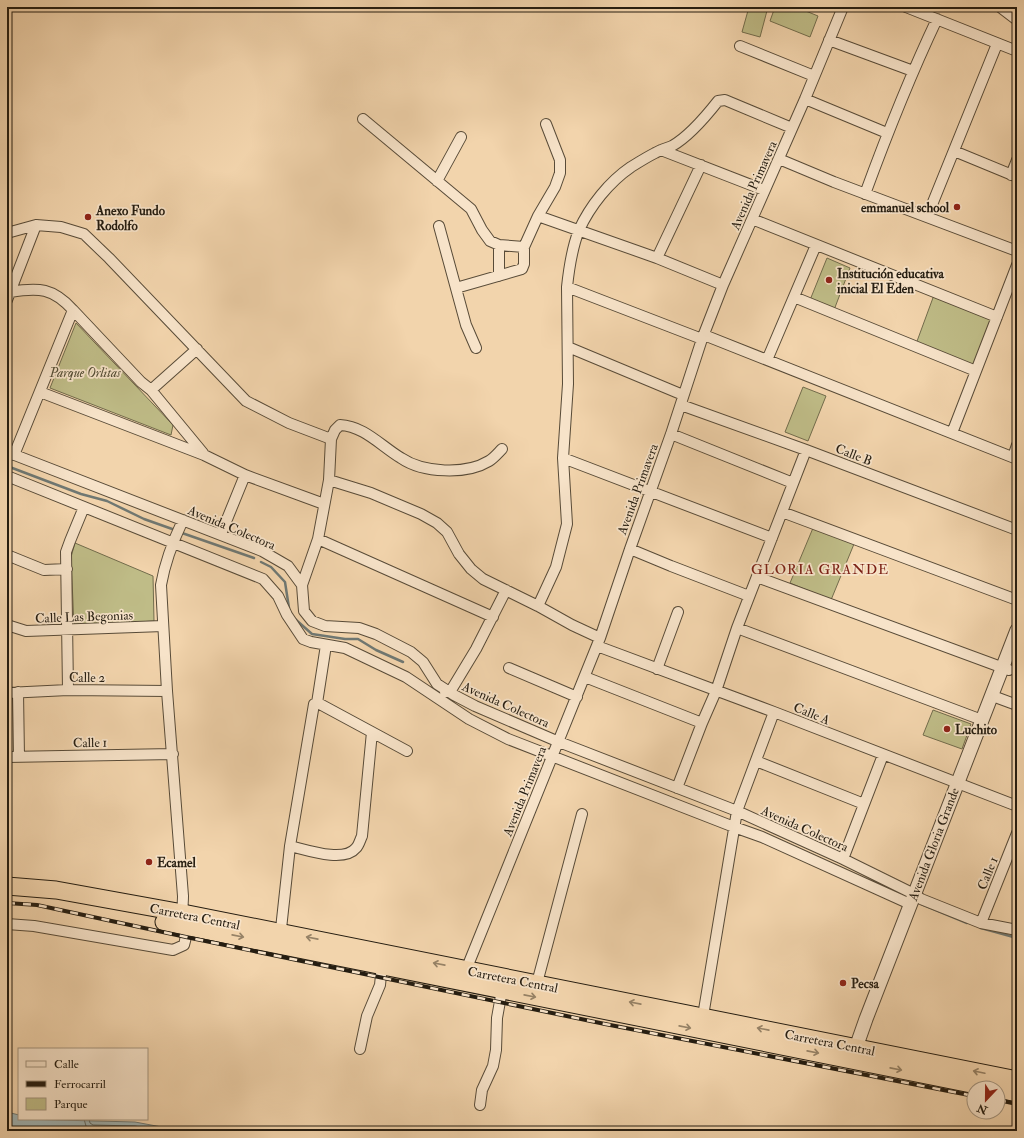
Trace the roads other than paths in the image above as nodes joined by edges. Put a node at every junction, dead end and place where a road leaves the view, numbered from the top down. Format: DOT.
graph roads {
  1 [pos="843,7"];
  2 [pos="906,7"];
  3 [pos="1000,7"];
  4 [pos="937,19"];
  5 [pos="1017,20"];
  6 [pos="829,40"];
  7 [pos="997,44"];
  8 [pos="740,46"];
  9 [pos="1017,51"];
  10 [pos="913,71"];
  11 [pos="814,76"];
  12 [pos="805,99"];
  13 [pos="363,118"];
  14 [pos="546,124"];
  15 [pos="792,128"];
  16 [pos="887,133"];
  17 [pos="461,137"];
  18 [pos="662,150"];
  19 [pos="954,151"];
  20 [pos="779,159"];
  21 [pos="1017,160"];
  22 [pos="701,165"];
  23 [pos="1014,176"];
  24 [pos="437,181"];
  25 [pos="764,190"];
  26 [pos="865,194"];
  27 [pos="538,216"];
  28 [pos="927,217"];
  29 [pos="752,219"];
  30 [pos="36,225"];
  31 [pos="439,226"];
  32 [pos="579,231"];
  33 [pos="7,233"];
  34 [pos="499,245"];
  35 [pos="816,245"];
  36 [pos="524,247"];
  37 [pos="1017,251"];
  38 [pos="657,258"];
  39 [pos="1017,265"];
  40 [pos="499,276"];
  41 [pos="723,285"];
  42 [pos="567,287"];
  43 [pos="456,288"];
  44 [pos="9,296"];
  45 [pos="794,297"];
  46 [pos="73,310"];
  47 [pos="997,317"];
  48 [pos="703,337"];
  49 [pos="568,347"];
  50 [pos="476,348"];
  51 [pos="197,350"];
  52 [pos="767,360"];
  53 [pos="976,372"];
  54 [pos="151,390"];
  55 [pos="40,392"];
  56 [pos="683,395"];
  57 [pos="681,405"];
  58 [pos="952,433"];
  59 [pos="671,434"];
  60 [pos="331,439"];
  61 [pos="1017,445"];
  62 [pos="502,448"];
  63 [pos="806,450"];
  64 [pos="11,454"];
  65 [pos="204,455"];
  66 [pos="563,458"];
  67 [pos="1015,458"];
  68 [pos="245,474"];
  69 [pos="7,476"];
  70 [pos="329,480"];
  71 [pos="793,484"];
  72 [pos="650,491"];
  73 [pos="324,504"];
  74 [pos="84,508"];
  75 [pos="782,512"];
  76 [pos="183,520"];
  77 [pos="1017,530"];
  78 [pos="221,534"];
  79 [pos="772,538"];
  80 [pos="318,539"];
  81 [pos="172,543"];
  82 [pos="630,549"];
  83 [pos="7,555"];
  84 [pos="67,569"];
  85 [pos="757,576"];
  86 [pos="302,585"];
  87 [pos="506,590"];
  88 [pos="749,596"];
  89 [pos="1017,600"];
  90 [pos="538,606"];
  91 [pos="678,612"];
  92 [pos="493,617"];
  93 [pos="7,625"];
  94 [pos="163,626"];
  95 [pos="737,628"];
  96 [pos="67,629"];
  97 [pos="1017,630"];
  98 [pos="599,642"];
  99 [pos="326,645"];
  100 [pos="1017,648"];
  101 [pos="509,668"];
  102 [pos="657,669"];
  103 [pos="1006,669"];
  104 [pos="585,677"];
  105 [pos="68,690"];
  106 [pos="167,691"];
  107 [pos="426,691"];
  108 [pos="716,691"];
  109 [pos="18,692"];
  110 [pos="450,692"];
  111 [pos="7,693"];
  112 [pos="577,697"];
  113 [pos="998,698"];
  114 [pos="317,703"];
  115 [pos="1017,705"];
  116 [pos="774,712"];
  117 [pos="982,720"];
  118 [pos="702,723"];
  119 [pos="372,732"];
  120 [pos="559,742"];
  121 [pos="407,751"];
  122 [pos="173,754"];
  123 [pos="883,755"];
  124 [pos="553,756"];
  125 [pos="7,757"];
  126 [pos="19,757"];
  127 [pos="756,761"];
  128 [pos="960,785"];
  129 [pos="677,788"];
  130 [pos="864,804"];
  131 [pos="1017,806"];
  132 [pos="737,811"];
  133 [pos="582,814"];
  134 [pos="734,827"];
  135 [pos="1017,833"];
  136 [pos="290,846"];
  137 [pos="843,859"];
  138 [pos="7,886"];
  139 [pos="7,896"];
  140 [pos="915,899"];
  141 [pos="184,920"];
  142 [pos="981,923"];
  143 [pos="7,924"];
  144 [pos="1017,930"];
  145 [pos="280,938"];
  146 [pos="382,965"];
  147 [pos="464,976"];
  148 [pos="537,983"];
  149 [pos="502,990"];
  150 [pos="702,1016"];
  151 [pos="360,1049"];
  152 [pos="857,1054"];
  153 [pos="1017,1080"];
  154 [pos="966,1082"];
  155 [pos="1006,1091"];
  156 [pos="1017,1093"];
  157 [pos="480,1105"];
  1 -- 6 [label="street, Avenida Primavera"];
  2 -- 4 [label="street"];
  3 -- 5 [label="street"];
  4 -- 7 [label="street"];
  4 -- 10 [label="street"];
  6 -- 10 [label="street"];
  6 -- 11 [label="street, Avenida Primavera"];
  7 -- 9 [label="street"];
  7 -- 19 [label="street"];
  8 -- 11 [label="street"];
  10 -- 16 [label="street"];
  11 -- 12 [label="street, Avenida Primavera"];
  12 -- 15 [label="street, Avenida Primavera"];
  12 -- 16 [label="street"];
  13 -- 24 [label="street"];
  14 -- 27 [label="street"];
  15 -- 18 [label="street"];
  15 -- 20 [label="street, Avenida Primavera"];
  16 -- 26 [label="street"];
  17 -- 24 [label="street"];
  18 -- 22 [label="street"];
  18 -- 32 [label="street"];
  19 -- 23 [label="street"];
  19 -- 28 [label="street"];
  20 -- 25 [label="street, Avenida Primavera"];
  20 -- 26 [label="street"];
  21 -- 23 [label="street"];
  22 -- 25 [label="street"];
  22 -- 38 [label="street"];
  24 -- 34 [label="street"];
  25 -- 29 [label="street, Avenida Primavera"];
  26 -- 28 [label="street"];
  27 -- 32 [label="street"];
  27 -- 36 [label="street"];
  28 -- 37 [label="street"];
  29 -- 35 [label="street"];
  29 -- 41 [label="street, Avenida Primavera"];
  30 -- 33 [label="street"];
  30 -- 44 [label="street"];
  30 -- 51 [label="street"];
  31 -- 43 [label="street"];
  32 -- 38 [label="street"];
  32 -- 42 [label="street"];
  34 -- 36 [label="street"];
  34 -- 40 [label="street"];
  35 -- 45 [label="street"];
  35 -- 47 [label="street"];
  36 -- 40 [label="street"];
  38 -- 41 [label="street"];
  39 -- 47 [label="street"];
  40 -- 43 [label="street"];
  41 -- 48 [label="street, Avenida Primavera"];
  42 -- 48 [label="street"];
  42 -- 49 [label="street"];
  43 -- 50 [label="street"];
  44 -- 46 [label="street"];
  45 -- 52 [label="street"];
  45 -- 53 [label="street"];
  46 -- 54 [label="street"];
  46 -- 55 [label="street"];
  47 -- 53 [label="street"];
  48 -- 52 [label="street"];
  48 -- 56 [label="street, Avenida Primavera"];
  49 -- 56 [label="street"];
  49 -- 66 [label="street"];
  51 -- 54 [label="street"];
  51 -- 60 [label="street"];
  52 -- 58 [label="street"];
  53 -- 58 [label="street"];
  54 -- 65 [label="street"];
  55 -- 64 [label="street"];
  55 -- 65 [label="street"];
  56 -- 57 [label="street, Avenida Primavera"];
  57 -- 59 [label="street, Avenida Primavera"];
  57 -- 63 [label="street, Calle B"];
  58 -- 67 [label="street"];
  59 -- 71 [label="street"];
  59 -- 72 [label="street, Avenida Primavera"];
  60 -- 62 [label="street"];
  60 -- 70 [label="street"];
  61 -- 67 [label="street"];
  63 -- 71 [label="street"];
  63 -- 77 [label="street, Calle B"];
  64 -- 76 [label="street, Avenida Colectora"];
  65 -- 68 [label="street"];
  66 -- 72 [label="street"];
  66 -- 90 [label="street"];
  68 -- 73 [label="street"];
  68 -- 78 [label="street"];
  69 -- 74 [label="street, Avenida Colectora"];
  70 -- 73 [label="street"];
  70 -- 87 [label="street, Calle A"];
  71 -- 75 [label="street"];
  72 -- 79 [label="street"];
  72 -- 82 [label="street, Avenida Primavera"];
  73 -- 80 [label="street"];
  74 -- 81 [label="street, Avenida Colectora"];
  74 -- 84 [label="street"];
  75 -- 79 [label="street"];
  75 -- 89 [label="street"];
  76 -- 78 [label="street, Avenida Colectora"];
  76 -- 81 [label="street"];
  78 -- 86 [label="street, Avenida Colectora"];
  79 -- 85 [label="street"];
  80 -- 86 [label="street"];
  80 -- 92 [label="street"];
  81 -- 94 [label="street"];
  81 -- 99 [label="street, Avenida Colectora"];
  82 -- 88 [label="street"];
  82 -- 98 [label="street, Avenida Primavera"];
  83 -- 84 [label="street"];
  84 -- 96 [label="street"];
  85 -- 88 [label="street"];
  85 -- 103 [label="street"];
  86 -- 110 [label="street, Avenida Colectora"];
  87 -- 90 [label="street, Calle A"];
  87 -- 92 [label="street"];
  88 -- 95 [label="street"];
  90 -- 98 [label="street, Calle A"];
  91 -- 102 [label="street"];
  92 -- 110 [label="street"];
  93 -- 96 [label="street, Calle Las Begonias"];
  94 -- 96 [label="street, Calle Las Begonias"];
  94 -- 106 [label="street"];
  95 -- 108 [label="street"];
  95 -- 117 [label="street"];
  96 -- 105 [label="street"];
  97 -- 103 [label="street, Avenida Gloria Grande"];
  98 -- 102 [label="street, Calle A"];
  98 -- 104 [label="street, Avenida Primavera"];
  99 -- 107 [label="street, Avenida Colectora"];
  99 -- 114 [label="street"];
  100 -- 103 [label="street, Avenida Gloria Grande"];
  101 -- 112 [label="street"];
  102 -- 108 [label="street, Calle A"];
  103 -- 113 [label="street, Avenida Gloria Grande"];
  103 -- 117 [label="street, Avenida Gloria Grande"];
  104 -- 112 [label="street, Avenida Primavera"];
  104 -- 118 [label="street"];
  105 -- 106 [label="street, Calle 2"];
  105 -- 109 [label="street, Calle 2"];
  106 -- 122 [label="street"];
  107 -- 110 [label="street"];
  107 -- 124 [label="street, Avenida Colectora"];
  108 -- 116 [label="street, Calle A"];
  108 -- 118 [label="street"];
  109 -- 111 [label="street, Calle 2"];
  109 -- 126 [label="street"];
  110 -- 120 [label="street, Avenida Colectora"];
  112 -- 120 [label="street, Avenida Primavera"];
  113 -- 115 [label="street"];
  113 -- 128 [label="street, Avenida Gloria Grande"];
  114 -- 119 [label="street"];
  114 -- 136 [label="street"];
  116 -- 123 [label="street, Calle A"];
  116 -- 127 [label="street"];
  117 -- 128 [label="street, Avenida Gloria Grande"];
  118 -- 129 [label="street"];
  119 -- 121 [label="street"];
  119 -- 136 [label="street"];
  120 -- 124 [label="street, Avenida Primavera"];
  120 -- 129 [label="street, Avenida Colectora"];
  122 -- 126 [label="street, Calle 1"];
  122 -- 141 [label="street"];
  123 -- 128 [label="street, Calle A"];
  123 -- 130 [label="street"];
  124 -- 134 [label="street, Avenida Colectora"];
  124 -- 147 [label="street, Avenida Primavera"];
  125 -- 126 [label="street, Calle 1"];
  127 -- 130 [label="street"];
  127 -- 132 [label="street"];
  128 -- 131 [label="street, Calle A"];
  128 -- 140 [label="street, Avenida Gloria Grande"];
  129 -- 132 [label="street, Avenida Colectora"];
  130 -- 137 [label="street"];
  132 -- 134 [label="street"];
  132 -- 137 [label="street, Avenida Colectora"];
  133 -- 148 [label="street"];
  134 -- 140 [label="street, Avenida Colectora"];
  134 -- 150 [label="street"];
  135 -- 142 [label="street, Calle 1"];
  136 -- 145 [label="street"];
  137 -- 140 [label="street, Avenida Colectora"];
  138 -- 141 [label="highway, Carretera Central"];
  139 -- 141 [label="highway, Carretera Central"];
  140 -- 142 [label="street, Avenida Colectora"];
  140 -- 152 [label="street, Avenida Gloria Grande"];
  141 -- 143 [label="street"];
  141 -- 145 [label="highway, Carretera Central"];
  142 -- 144 [label="street, Avenida Colectora"];
  145 -- 146 [label="highway, Carretera Central"];
  147 -- 145 [label="highway, Carretera Central, one-way"];
  146 -- 147 [label="highway, Carretera Central"];
  146 -- 151 [label="street"];
  147 -- 148 [label="highway, Carretera Central"];
  147 -- 149 [label="highway, Carretera Central"];
  150 -- 148 [label="highway, Carretera Central, one-way"];
  149 -- 152 [label="highway, Carretera Central, one-way"];
  149 -- 157 [label="street"];
  152 -- 150 [label="highway, Carretera Central, one-way"];
  153 -- 152 [label="highway, Carretera Central, one-way"];
  152 -- 154 [label="highway, Carretera Central, one-way"];
  155 -- 156 [label="highway"];
}
